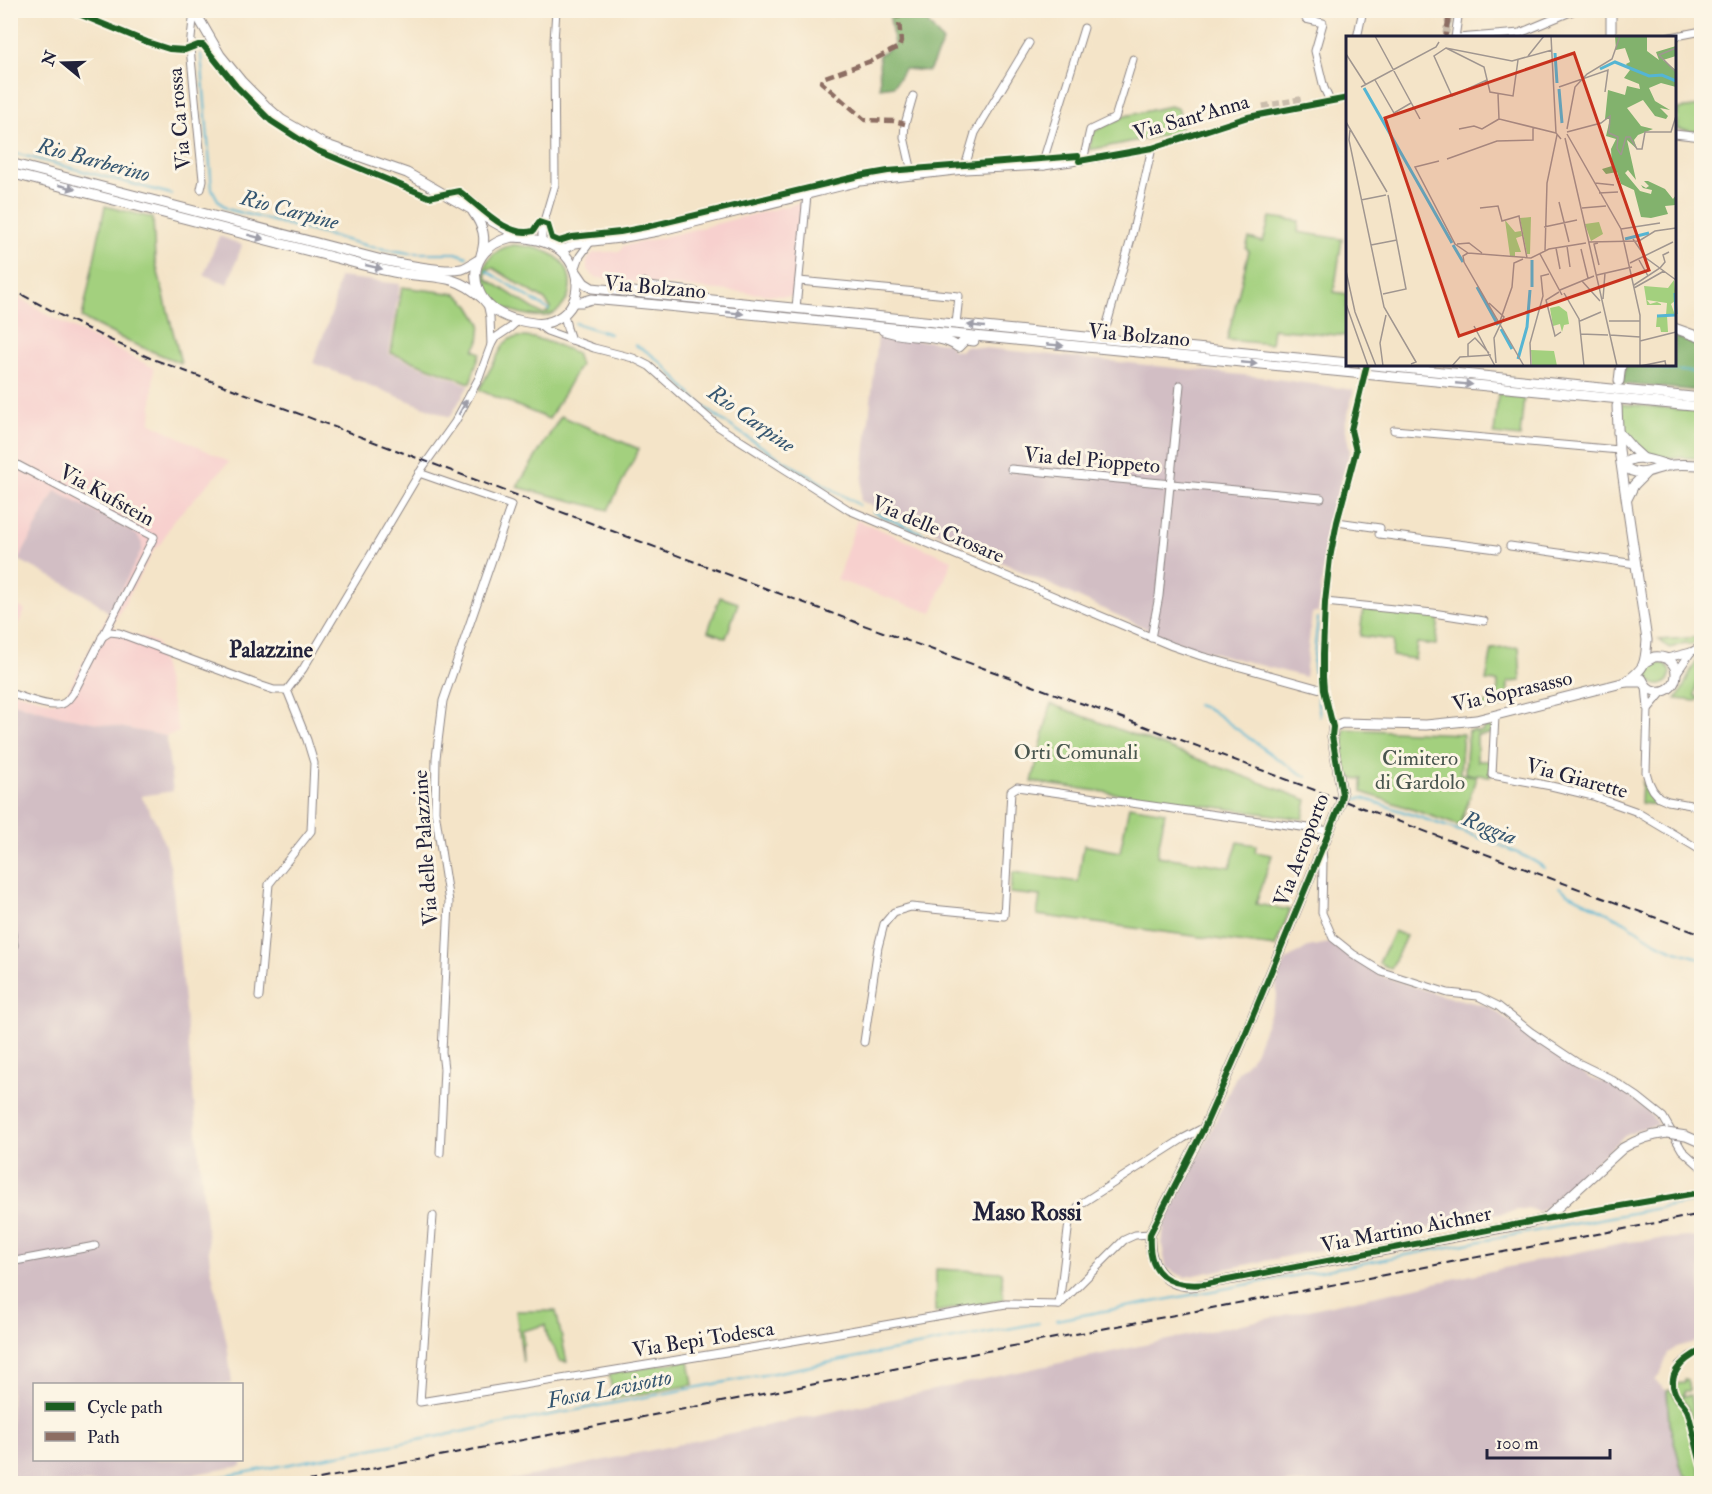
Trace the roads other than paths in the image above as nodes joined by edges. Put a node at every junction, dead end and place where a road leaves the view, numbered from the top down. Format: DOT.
graph roads {
  1 [pos="194,10"];
  2 [pos="556,10"];
  3 [pos="1308,10"];
  4 [pos="1363,10"];
  5 [pos="1459,10"];
  6 [pos="1575,10"];
  7 [pos="1611,10"];
  8 [pos="1084,27"];
  9 [pos="1701,31"];
  10 [pos="1357,36"];
  11 [pos="1456,36"];
  12 [pos="1482,36"];
  13 [pos="1611,36"];
  14 [pos="1676,36"];
  15 [pos="1029,43"];
  16 [pos="1133,59"];
  17 [pos="913,96"];
  18 [pos="1346,98"];
  19 [pos="1330,101"];
  20 [pos="1676,134"];
  21 [pos="1701,137"];
  22 [pos="1152,148"];
  23 [pos="1083,160"];
  24 [pos="10,163"];
  25 [pos="1044,166"];
  26 [pos="964,170"];
  27 [pos="10,173"];
  28 [pos="914,176"];
  29 [pos="201,189"];
  30 [pos="807,195"];
  31 [pos="470,208"];
  32 [pos="542,228"];
  33 [pos="524,238"];
  34 [pos="591,241"];
  35 [pos="542,242"];
  36 [pos="556,248"];
  37 [pos="479,258"];
  38 [pos="575,270"];
  39 [pos="799,281"];
  40 [pos="644,283"];
  41 [pos="707,300"];
  42 [pos="484,301"];
  43 [pos="573,302"];
  44 [pos="796,308"];
  45 [pos="564,314"];
  46 [pos="519,320"];
  47 [pos="536,323"];
  48 [pos="956,324"];
  49 [pos="1107,324"];
  50 [pos="1676,331"];
  51 [pos="1701,338"];
  52 [pos="571,340"];
  53 [pos="491,345"];
  54 [pos="1346,363"];
  55 [pos="1383,366"];
  56 [pos="1621,366"];
  57 [pos="1363,381"];
  58 [pos="1619,381"];
  59 [pos="1180,385"];
  60 [pos="1701,398"];
  61 [pos="1617,406"];
  62 [pos="1701,407"];
  63 [pos="1394,430"];
  64 [pos="1618,432"];
  65 [pos="1619,450"];
  66 [pos="1644,459"];
  67 [pos="10,461"];
  68 [pos="1622,465"];
  69 [pos="1701,465"];
  70 [pos="1670,466"];
  71 [pos="1011,469"];
  72 [pos="419,473"];
  73 [pos="1646,473"];
  74 [pos="1170,484"];
  75 [pos="1321,498"];
  76 [pos="1627,499"];
  77 [pos="1337,522"];
  78 [pos="1510,546"];
  79 [pos="1497,549"];
  80 [pos="1636,564"];
  81 [pos="1325,602"];
  82 [pos="1484,621"];
  83 [pos="102,637"];
  84 [pos="1151,638"];
  85 [pos="1647,640"];
  86 [pos="1701,646"];
  87 [pos="1691,652"];
  88 [pos="1663,657"];
  89 [pos="1643,667"];
  90 [pos="1676,674"];
  91 [pos="1626,682"];
  92 [pos="1645,684"];
  93 [pos="287,690"];
  94 [pos="1324,690"];
  95 [pos="1663,691"];
  96 [pos="10,693"];
  97 [pos="1648,709"];
  98 [pos="1495,716"];
  99 [pos="1334,727"];
  100 [pos="1701,807"];
  101 [pos="1330,831"];
  102 [pos="1322,850"];
  103 [pos="1701,851"];
  104 [pos="10,922"];
  105 [pos="10,960"];
  106 [pos="259,997"];
  107 [pos="864,1042"];
  108 [pos="1204,1128"];
  109 [pos="1701,1143"];
  110 [pos="440,1153"];
  111 [pos="1701,1168"];
  112 [pos="1701,1192"];
  113 [pos="433,1216"];
  114 [pos="1545,1219"];
  115 [pos="1150,1234"];
  116 [pos="95,1246"];
  117 [pos="10,1262"];
  118 [pos="1059,1305"];
  119 [pos="1701,1350"];
  120 [pos="1679,1365"];
  1 -- 29 [label="street, Via Ca rossa"];
  1 -- 31 [label="main road"];
  2 -- 32 [label="street"];
  3 -- 19 [label="street"];
  4 -- 10 [label="street"];
  5 -- 11 [label="street"];
  6 -- 12 [label="street"];
  7 -- 13 [label="main road"];
  8 -- 25 [label="street"];
  9 -- 14 [label="street"];
  15 -- 26 [label="street"];
  16 -- 23 [label="street, Via Sant'Anna"];
  17 -- 28 [label="street"];
  18 -- 19 [label="street, Via Sant'Anna"];
  19 -- 22 [label="street, Via Sant'Anna"];
  20 -- 21 [label="street"];
  22 -- 23 [label="street, Via Sant'Anna"];
  22 -- 49 [label="street, Via Sant'Anna"];
  23 -- 25 [label="street, Via Sant'Anna"];
  24 -- 37 [label="main road"];
  25 -- 26 [label="street, Via Sant'Anna"];
  26 -- 28 [label="street, Via Sant'Anna"];
  27 -- 42 [label="main road, one-way"];
  28 -- 30 [label="street, Via Sant'Anna"];
  30 -- 34 [label="street, Via Sant'Anna"];
  30 -- 39 [label="street"];
  31 -- 33 [label="main road"];
  31 -- 37 [label="main road"];
  32 -- 33 [label="street"];
  32 -- 35 [label="street"];
  33 -- 35 [label="main road"];
  33 -- 37 [label="main road"];
  34 -- 36 [label="street, Via Sant'Anna"];
  34 -- 38 [label="street"];
  35 -- 36 [label="main road"];
  36 -- 38 [label="main road"];
  37 -- 42 [label="main road"];
  38 -- 41 [label="main road, Via Bolzano"];
  38 -- 43 [label="main road"];
  39 -- 44 [label="street"];
  39 -- 48 [label="street"];
  40 -- 41 [label="main road"];
  41 -- 44 [label="main road, Via Bolzano"];
  42 -- 46 [label="main road"];
  42 -- 53 [label="street"];
  43 -- 45 [label="main road"];
  43 -- 62 [label="main road, Via Bolzano, one-way"];
  44 -- 48 [label="main road, Via Bolzano"];
  45 -- 47 [label="main road"];
  45 -- 52 [label="street"];
  46 -- 47 [label="main road"];
  46 -- 53 [label="street"];
  47 -- 52 [label="street, Via delle Crosare"];
  54 -- 48 [label="main road, Via Bolzano, one-way"];
  50 -- 51 [label="main road"];
  52 -- 84 [label="street, Via delle Crosare"];
  72 -- 53 [label="street, one-way"];
  55 -- 60 [label="main road"];
  56 -- 58 [label="main road"];
  57 -- 77 [label="street, Via Aeroporto"];
  59 -- 74 [label="street, Via del Pioppeto"];
  61 -- 64 [label="main road"];
  63 -- 65 [label="street"];
  64 -- 65 [label="main road"];
  64 -- 66 [label="main road"];
  65 -- 68 [label="main road"];
  66 -- 68 [label="main road"];
  66 -- 70 [label="main road"];
  67 -- 83 [label="street, Via Kufstein"];
  68 -- 73 [label="main road"];
  68 -- 76 [label="main road"];
  69 -- 70 [label="main road"];
  70 -- 73 [label="main road"];
  71 -- 74 [label="street, Via del Pioppeto"];
  72 -- 93 [label="street"];
  72 -- 110 [label="street, Via delle Palazzine"];
  73 -- 76 [label="main road"];
  74 -- 75 [label="street, Via del Pioppeto"];
  74 -- 84 [label="street, Via del Pioppeto"];
  76 -- 80 [label="main road"];
  77 -- 79 [label="street"];
  77 -- 81 [label="street, Via Aeroporto"];
  78 -- 80 [label="street"];
  80 -- 85 [label="main road"];
  81 -- 82 [label="street"];
  81 -- 94 [label="street, Via Aeroporto"];
  83 -- 93 [label="street"];
  83 -- 96 [label="street"];
  84 -- 94 [label="street, Via delle Crosare"];
  85 -- 88 [label="main road"];
  85 -- 89 [label="main road"];
  86 -- 87 [label="street"];
  87 -- 88 [label="street"];
  87 -- 90 [label="street"];
  88 -- 89 [label="main road, Via Soprasasso"];
  88 -- 90 [label="main road"];
  89 -- 91 [label="main road, Via Soprasasso"];
  89 -- 92 [label="main road"];
  90 -- 95 [label="main road"];
  91 -- 92 [label="main road, Via Soprasasso"];
  91 -- 98 [label="main road, Via Soprasasso"];
  92 -- 95 [label="main road, Via Soprasasso"];
  92 -- 97 [label="street"];
  93 -- 106 [label="street"];
  94 -- 99 [label="street, Via Aeroporto"];
  95 -- 97 [label="street"];
  97 -- 100 [label="street"];
  98 -- 99 [label="main road, Via Soprasasso"];
  98 -- 103 [label="street, Via Giarette"];
  99 -- 101 [label="main road, Via Aeroporto"];
  101 -- 102 [label="main road, Via Aeroporto"];
  101 -- 107 [label="street, Via Aeroporto"];
  102 -- 108 [label="main road, Via Aeroporto"];
  102 -- 111 [label="street"];
  104 -- 105 [label="street"];
  108 -- 115 [label="main road, Via Aeroporto"];
  108 -- 118 [label="street"];
  109 -- 114 [label="main road, bridge"];
  112 -- 114 [label="street, Via Martino Aichner"];
  113 -- 118 [label="street, Via Bepi Todesca"];
  114 -- 115 [label="main road, Via Martino Aichner"];
  115 -- 118 [label="street"];
  116 -- 117 [label="street"];
  119 -- 120 [label="street"];
}
